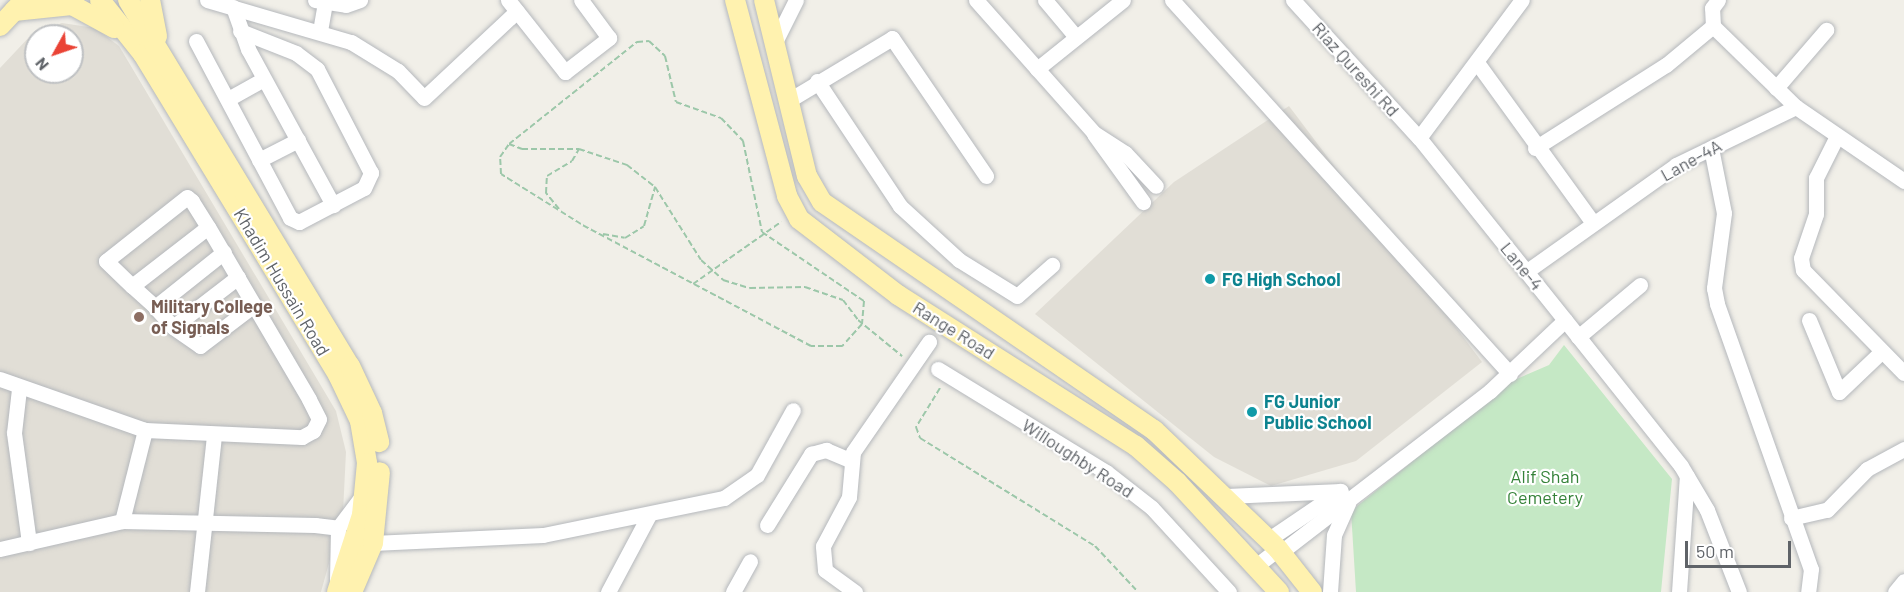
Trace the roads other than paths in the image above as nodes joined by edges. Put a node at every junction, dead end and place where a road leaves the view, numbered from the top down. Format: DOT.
graph roads {
  1 [pos="100,0"];
  2 [pos="128,0"];
  3 [pos="150,0"];
  4 [pos="207,0"];
  5 [pos="360,0"];
  6 [pos="581,0"];
  7 [pos="735,0"];
  8 [pos="764,0"];
  9 [pos="796,0"];
  10 [pos="976,0"];
  11 [pos="1045,0"];
  12 [pos="1123,0"];
  13 [pos="1172,0"];
  14 [pos="1293,0"];
  15 [pos="1522,0"];
  16 [pos="1718,0"];
  17 [pos="320,1"];
  18 [pos="19,5"];
  19 [pos="512,5"];
  20 [pos="233,7"];
  21 [pos="0,26"];
  22 [pos="1713,26"];
  23 [pos="1826,30"];
  24 [pos="240,31"];
  25 [pos="321,31"];
  26 [pos="1076,38"];
  27 [pos="196,41"];
  28 [pos="774,44"];
  29 [pos="151,49"];
  30 [pos="1478,64"];
  31 [pos="1037,69"];
  32 [pos="264,79"];
  33 [pos="817,81"];
  34 [pos="1776,88"];
  35 [pos="228,99"];
  36 [pos="790,99"];
  37 [pos="1796,107"];
  38 [pos="1094,133"];
  39 [pos="1419,138"];
  40 [pos="1836,138"];
  41 [pos="298,140"];
  42 [pos="1535,148"];
  43 [pos="1711,148"];
  44 [pos="259,160"];
  45 [pos="986,176"];
  46 [pos="1904,181"];
  47 [pos="1156,186"];
  48 [pos="1143,202"];
  49 [pos="333,205"];
  50 [pos="1593,223"];
  51 [pos="208,226"];
  52 [pos="224,252"];
  53 [pos="1052,265"];
  54 [pos="1527,271"];
  55 [pos="238,277"];
  56 [pos="1640,285"];
  57 [pos="132,286"];
  58 [pos="254,305"];
  59 [pos="154,307"];
  60 [pos="1564,320"];
  61 [pos="1809,320"];
  62 [pos="173,327"];
  63 [pos="1578,337"];
  64 [pos="929,342"];
  65 [pos="1882,351"];
  66 [pos="943,372"];
  67 [pos="1904,373"];
  68 [pos="1510,374"];
  69 [pos="0,378"];
  70 [pos="19,389"];
  71 [pos="793,410"];
  72 [pos="145,430"];
  73 [pos="7,433"];
  74 [pos="214,435"];
  75 [pos="1904,449"];
  76 [pos="850,460"];
  77 [pos="1687,476"];
  78 [pos="365,491"];
  79 [pos="1227,496"];
  80 [pos="1345,496"];
  81 [pos="649,515"];
  82 [pos="1791,518"];
  83 [pos="207,520"];
  84 [pos="122,521"];
  85 [pos="767,525"];
  86 [pos="338,528"];
  87 [pos="29,543"];
  88 [pos="373,543"];
  89 [pos="1276,547"];
  90 [pos="0,549"];
  91 [pos="750,561"];
  92 [pos="1256,567"];
  93 [pos="1904,581"];
  94 [pos="197,592"];
  95 [pos="337,592"];
  96 [pos="352,592"];
  97 [pos="608,592"];
  98 [pos="733,592"];
  99 [pos="855,592"];
  100 [pos="1229,592"];
  101 [pos="1279,592"];
  102 [pos="1312,592"];
  103 [pos="1330,592"];
  104 [pos="1679,592"];
  105 [pos="1739,592"];
  106 [pos="1808,592"];
  107 [pos="1895,592"];
  1 -- 29 [label="main road, Khadim Hussain Road"];
  2 -- 29 [label="main road, Khadim Hussain Road"];
  3 -- 29 [label="main road"];
  4 -- 20 [label="street"];
  5 -- 17 [label="street"];
  6 -- 19 [label="street"];
  7 -- 92 [label="main road, Range Road"];
  8 -- 28 [label="main road"];
  9 -- 28 [label="street"];
  10 -- 31 [label="street"];
  11 -- 26 [label="street"];
  12 -- 26 [label="street"];
  13 -- 68 [label="street"];
  14 -- 39 [label="street, Riaz Qureshi Rd"];
  15 -- 30 [label="street"];
  16 -- 22 [label="street"];
  17 -- 25 [label="street"];
  18 -- 21 [label="main road"];
  18 -- 29 [label="main road"];
  19 -- 25 [label="street"];
  20 -- 24 [label="street"];
  20 -- 25 [label="street"];
  22 -- 34 [label="street"];
  22 -- 42 [label="street"];
  23 -- 34 [label="street"];
  24 -- 32 [label="street"];
  24 -- 49 [label="street"];
  26 -- 31 [label="street"];
  27 -- 35 [label="street"];
  28 -- 36 [label="main road"];
  29 -- 78 [label="main road, Khadim Hussain Road"];
  29 -- 88 [label="main road, Khadim Hussain Road"];
  30 -- 39 [label="street"];
  30 -- 42 [label="street"];
  31 -- 38 [label="street"];
  32 -- 35 [label="street"];
  32 -- 41 [label="street"];
  33 -- 36 [label="street"];
  33 -- 45 [label="street"];
  33 -- 53 [label="street"];
  34 -- 37 [label="street"];
  35 -- 44 [label="street"];
  36 -- 79 [label="main road"];
  37 -- 40 [label="street"];
  37 -- 43 [label="street, Lane-4A"];
  38 -- 47 [label="street"];
  38 -- 48 [label="street"];
  39 -- 54 [label="street, Lane-4"];
  40 -- 46 [label="street"];
  40 -- 65 [label="street"];
  41 -- 44 [label="street"];
  41 -- 49 [label="street"];
  42 -- 50 [label="street"];
  43 -- 50 [label="street, Lane-4A"];
  43 -- 82 [label="street"];
  44 -- 49 [label="street"];
  50 -- 54 [label="street, Lane-4A"];
  51 -- 52 [label="street"];
  51 -- 57 [label="street"];
  51 -- 57 [label="street"];
  52 -- 55 [label="street"];
  52 -- 59 [label="street"];
  54 -- 60 [label="street, Lane-4"];
  55 -- 58 [label="street"];
  55 -- 62 [label="street"];
  56 -- 63 [label="street"];
  57 -- 59 [label="street"];
  58 -- 62 [label="street"];
  58 -- 74 [label="street"];
  59 -- 62 [label="street"];
  60 -- 63 [label="street, Lane-4"];
  60 -- 68 [label="street"];
  61 -- 65 [label="street"];
  63 -- 77 [label="street, Lane-4"];
  64 -- 76 [label="street"];
  65 -- 67 [label="street"];
  66 -- 100 [label="street, Willoughby Road"];
  68 -- 80 [label="street"];
  69 -- 70 [label="street"];
  70 -- 72 [label="street"];
  70 -- 73 [label="street"];
  71 -- 81 [label="street"];
  72 -- 74 [label="street"];
  72 -- 84 [label="street"];
  73 -- 87 [label="street"];
  74 -- 83 [label="street"];
  75 -- 82 [label="street"];
  76 -- 85 [label="street"];
  76 -- 99 [label="street"];
  77 -- 104 [label="street"];
  77 -- 105 [label="street, Lane-4"];
  78 -- 86 [label="street"];
  78 -- 95 [label="main road, Khadim Hussain Road"];
  79 -- 80 [label="street"];
  79 -- 89 [label="main road"];
  80 -- 89 [label="street"];
  80 -- 103 [label="street"];
  81 -- 88 [label="street"];
  81 -- 97 [label="street"];
  82 -- 106 [label="street"];
  83 -- 84 [label="street"];
  83 -- 86 [label="street"];
  83 -- 94 [label="street"];
  84 -- 87 [label="street"];
  86 -- 95 [label="street"];
  87 -- 90 [label="street"];
  88 -- 96 [label="main road, Khadim Hussain Road"];
  89 -- 92 [label="street"];
  89 -- 102 [label="main road"];
  91 -- 98 [label="street"];
  92 -- 101 [label="main road, Range Road"];
  93 -- 107 [label="street"];
}
